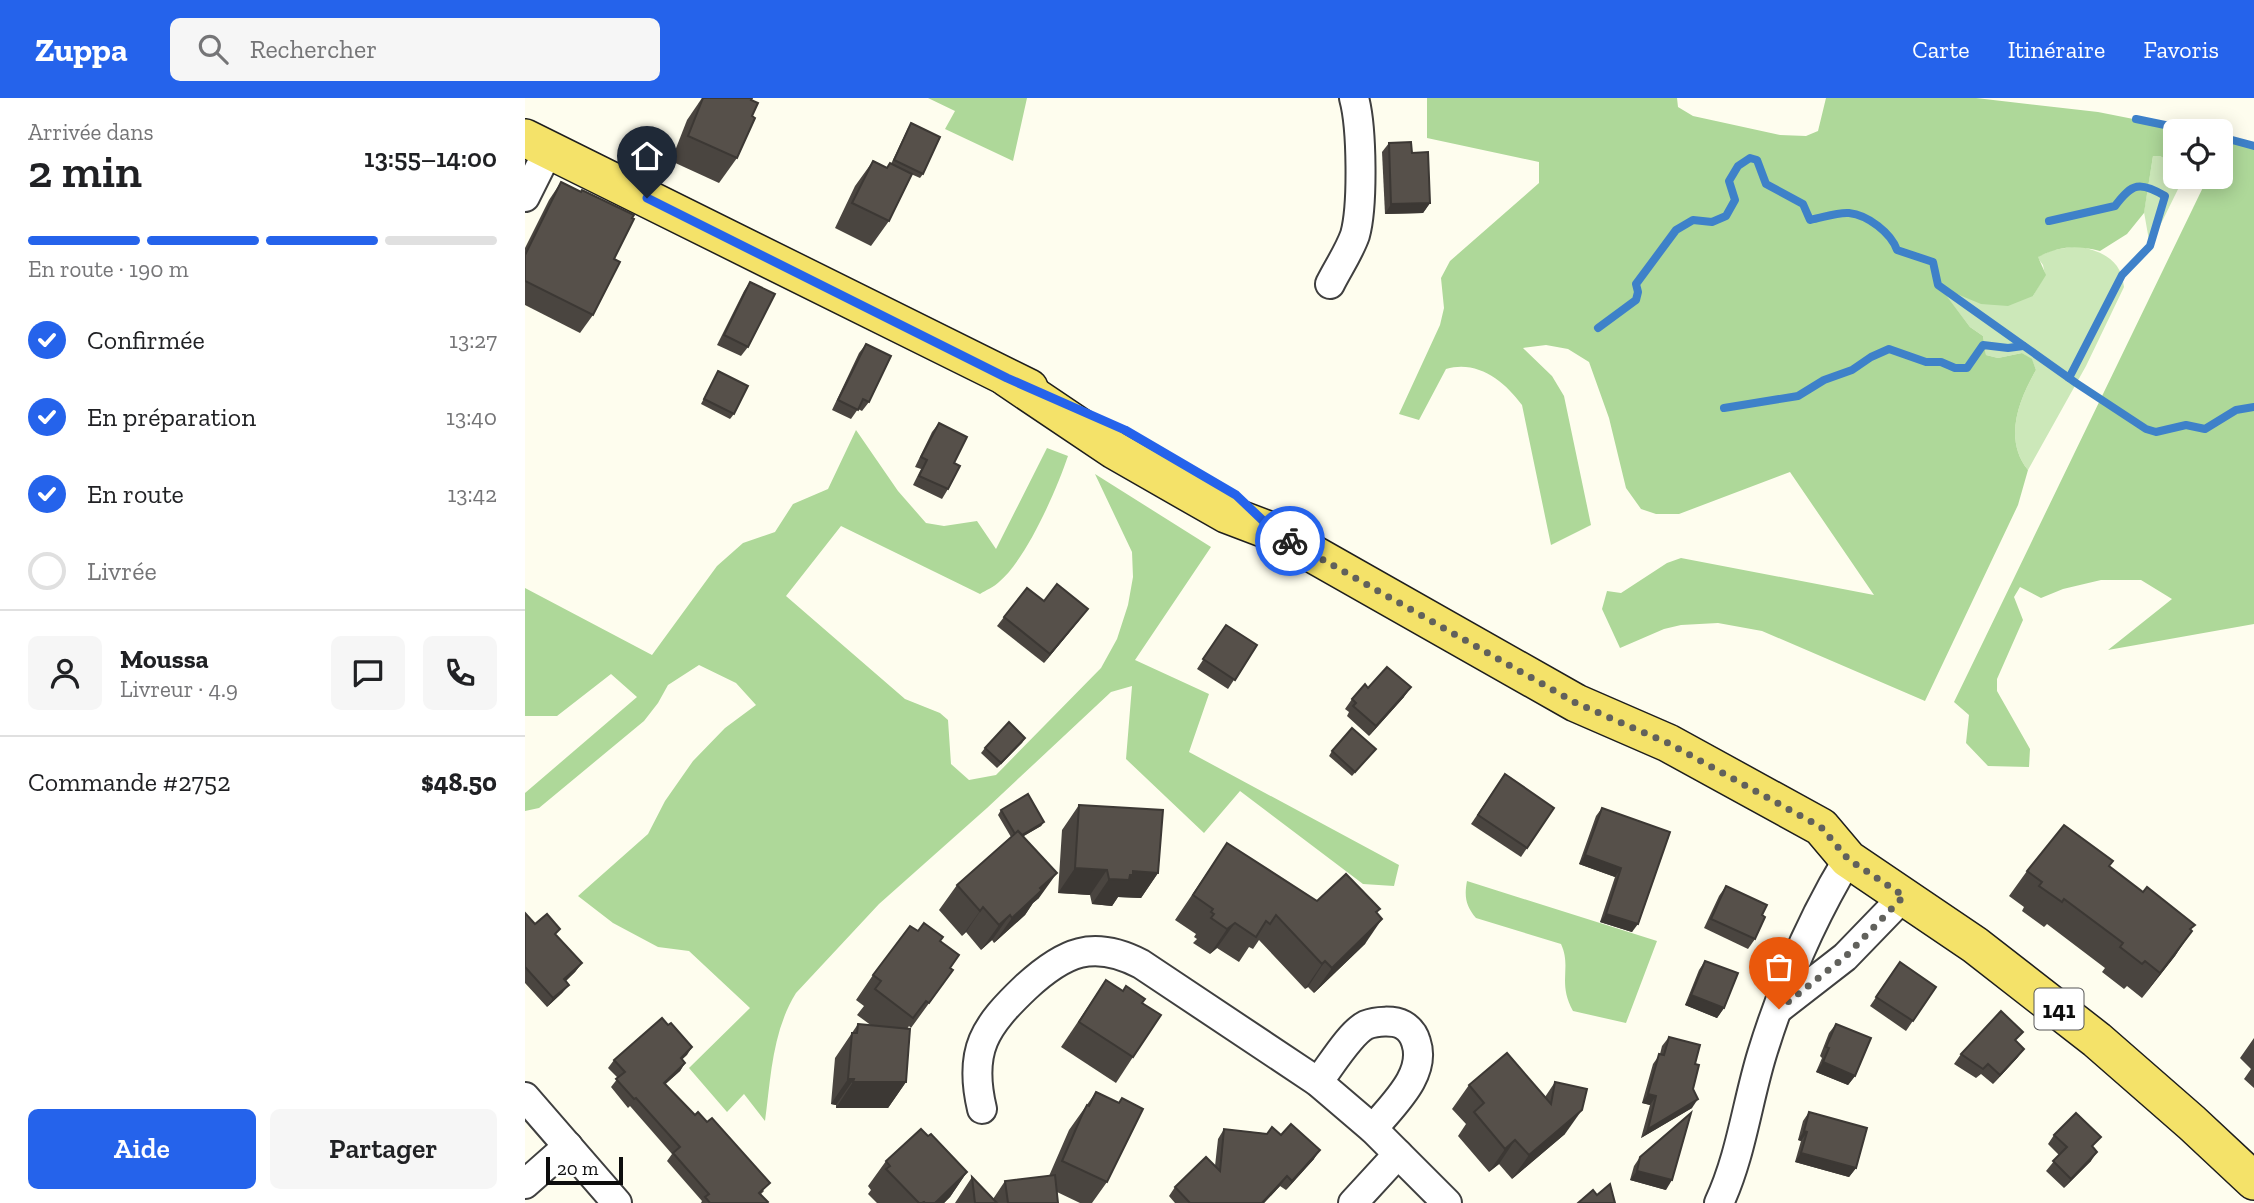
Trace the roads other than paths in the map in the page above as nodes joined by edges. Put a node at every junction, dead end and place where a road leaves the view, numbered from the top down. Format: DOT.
graph roads {
  1 [pos="1354,98"];
  2 [pos="537,144"];
  3 [pos="525,197"];
  4 [pos="1330,284"];
  5 [pos="1848,859"];
  6 [pos="1904,896"];
  7 [pos="1779,1009"];
  8 [pos="1318,1082"];
  9 [pos="525,1097"];
  10 [pos="982,1109"];
  11 [pos="1373,1129"];
  12 [pos="568,1146"];
  13 [pos="1398,1154"];
  14 [pos="2254,1181"];
  15 [pos="525,1184"];
  16 [pos="617,1203"];
  17 [pos="1353,1203"];
  18 [pos="1447,1203"];
  19 [pos="1719,1203"];
  1 -- 4 [label="street"];
  2 -- 3 [label="street"];
  2 -- 5 [label="main road, 141"];
  5 -- 6 [label="main road, 141"];
  5 -- 7 [label="street"];
  6 -- 7 [label="street"];
  6 -- 14 [label="main road, 141"];
  7 -- 19 [label="street"];
  8 -- 10 [label="street"];
  8 -- 11 [label="street"];
  8 -- 11 [label="street"];
  9 -- 12 [label="street"];
  11 -- 13 [label="street"];
  12 -- 15 [label="street"];
  12 -- 16 [label="street"];
  13 -- 17 [label="street"];
  13 -- 18 [label="street"];
}
